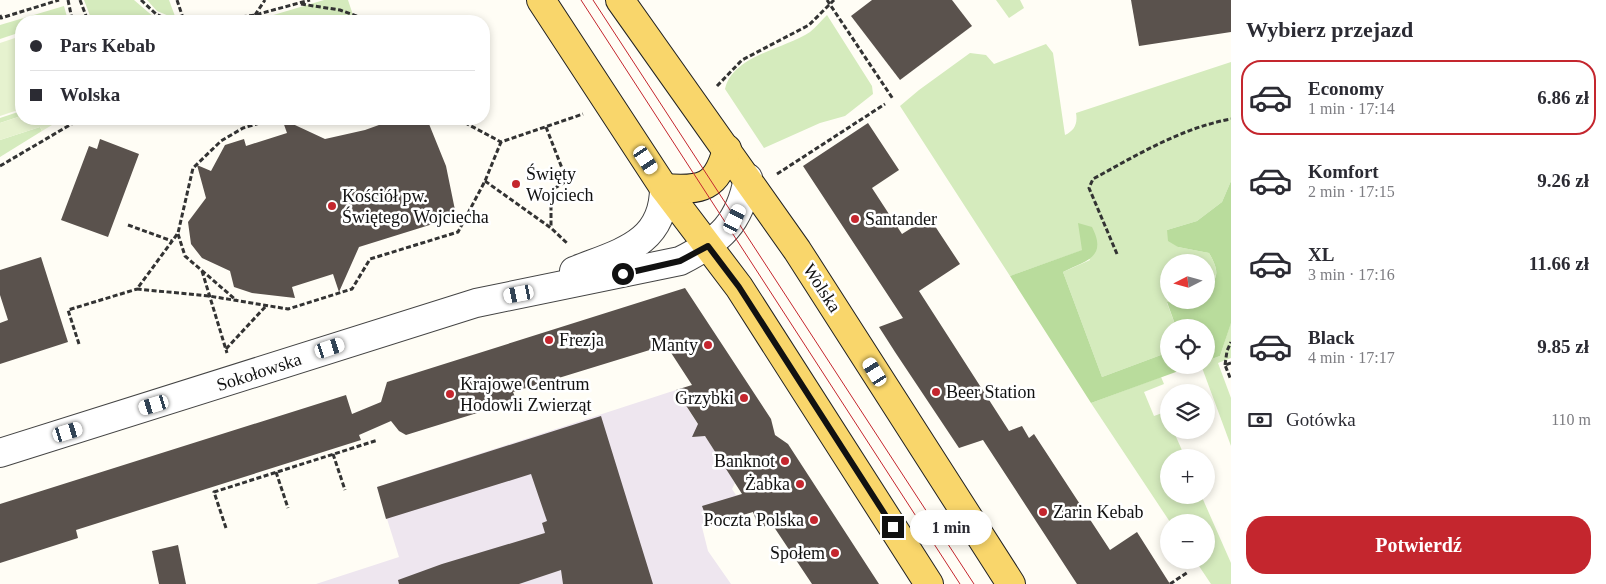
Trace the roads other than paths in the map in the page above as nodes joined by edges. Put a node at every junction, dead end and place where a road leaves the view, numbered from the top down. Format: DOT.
graph roads {
  1 [pos="541,0"];
  2 [pos="620,0"];
  3 [pos="727,148"];
  4 [pos="760,178"];
  5 [pos="664,188"];
  6 [pos="708,246"];
  7 [pos="519,294"];
  8 [pos="0,453"];
  9 [pos="929,584"];
  10 [pos="1011,584"];
  1 -- 5 [label="main road"];
  2 -- 3 [label="main road, Wolska"];
  3 -- 4 [label="main road, Wolska"];
  3 -- 5 [label="main road"];
  4 -- 6 [label="street, Sokołowska"];
  4 -- 10 [label="main road, Wolska"];
  5 -- 6 [label="main road"];
  5 -- 7 [label="street, Sokołowska"];
  6 -- 7 [label="street, Sokołowska"];
  6 -- 9 [label="main road"];
  7 -- 8 [label="street, Sokołowska"];
}
